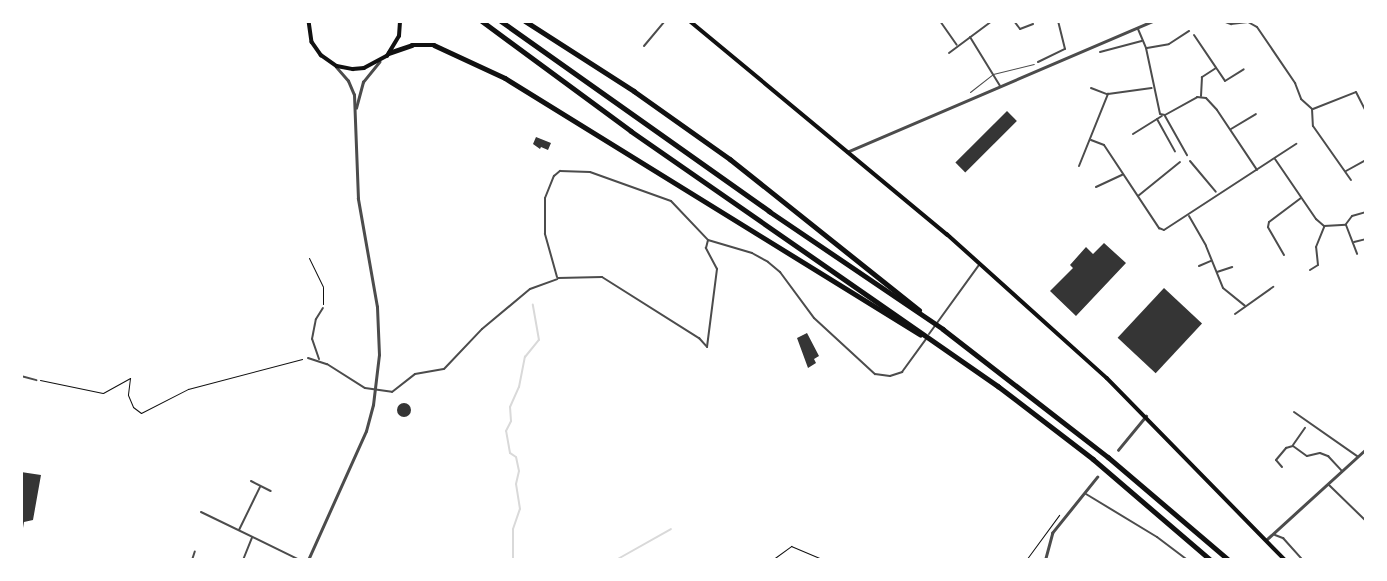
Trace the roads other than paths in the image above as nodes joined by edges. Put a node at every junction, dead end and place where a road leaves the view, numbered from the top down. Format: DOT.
graph roads {
  1 [pos="309,21"];
  2 [pos="400,21"];
  3 [pos="482,21"];
  4 [pos="501,21"];
  5 [pos="525,21"];
  6 [pos="665,21"];
  7 [pos="690,21"];
  8 [pos="940,21"];
  9 [pos="992,21"];
  10 [pos="1014,21"];
  11 [pos="1058,21"];
  12 [pos="1153,21"];
  13 [pos="1223,21"];
  14 [pos="1033,24"];
  15 [pos="1138,28"];
  16 [pos="1189,31"];
  17 [pos="1194,35"];
  18 [pos="970,37"];
  19 [pos="1142,41"];
  20 [pos="644,46"];
  21 [pos="957,46"];
  22 [pos="1146,48"];
  23 [pos="1100,52"];
  24 [pos="389,53"];
  25 [pos="948,53"];
  26 [pos="379,62"];
  27 [pos="1038,62"];
  28 [pos="1034,64"];
  29 [pos="334,65"];
  30 [pos="1216,68"];
  31 [pos="1244,69"];
  32 [pos="993,74"];
  33 [pos="1000,87"];
  34 [pos="1091,88"];
  35 [pos="1153,88"];
  36 [pos="970,92"];
  37 [pos="1108,94"];
  38 [pos="1201,97"];
  39 [pos="1312,109"];
  40 [pos="356,111"];
  41 [pos="1366,112"];
  42 [pos="1256,114"];
  43 [pos="1164,115"];
  44 [pos="1157,119"];
  45 [pos="1230,130"];
  46 [pos="1133,134"];
  47 [pos="1091,140"];
  48 [pos="1296,144"];
  49 [pos="1175,151"];
  50 [pos="847,152"];
  51 [pos="1187,155"];
  52 [pos="1275,158"];
  53 [pos="1366,160"];
  54 [pos="1190,161"];
  55 [pos="1180,162"];
  56 [pos="1079,166"];
  57 [pos="1258,170"];
  58 [pos="1345,172"];
  59 [pos="1122,174"];
  60 [pos="1351,180"];
  61 [pos="1096,187"];
  62 [pos="1217,194"];
  63 [pos="1138,197"];
  64 [pos="1302,198"];
  65 [pos="1366,212"];
  66 [pos="1188,215"];
  67 [pos="1346,225"];
  68 [pos="1324,226"];
  69 [pos="1366,239"];
  70 [pos="708,240"];
  71 [pos="1353,243"];
  72 [pos="1356,254"];
  73 [pos="1284,255"];
  74 [pos="1212,261"];
  75 [pos="980,264"];
  76 [pos="1199,266"];
  77 [pos="1232,267"];
  78 [pos="1310,270"];
  79 [pos="1216,273"];
  80 [pos="557,277"];
  81 [pos="1273,287"];
  82 [pos="1245,306"];
  83 [pos="323,308"];
  84 [pos="1235,314"];
  85 [pos="943,329"];
  86 [pos="945,348"];
  87 [pos="308,358"];
  88 [pos="319,360"];
  89 [pos="21,376"];
  90 [pos="36,380"];
  91 [pos="376,390"];
  92 [pos="1294,412"];
  93 [pos="1146,416"];
  94 [pos="1305,428"];
  95 [pos="1293,446"];
  96 [pos="1366,449"];
  97 [pos="1118,450"];
  98 [pos="1358,457"];
  99 [pos="1282,467"];
  100 [pos="1343,471"];
  101 [pos="1097,477"];
  102 [pos="251,481"];
  103 [pos="1329,485"];
  104 [pos="260,487"];
  105 [pos="271,491"];
  106 [pos="1083,493"];
  107 [pos="201,512"];
  108 [pos="1366,520"];
  109 [pos="238,530"];
  110 [pos="1274,534"];
  111 [pos="252,537"];
  112 [pos="1266,540"];
  113 [pos="195,551"];
  114 [pos="192,560"];
  115 [pos="243,560"];
  116 [pos="300,560"];
  117 [pos="308,560"];
  118 [pos="1045,560"];
  119 [pos="1188,560"];
  120 [pos="1211,560"];
  121 [pos="1229,560"];
  122 [pos="1285,560"];
  123 [pos="1304,560"];
  1 -- 29 [label="main road"];
  2 -- 24 [label="main road"];
  3 -- 86 [label="highway"];
  4 -- 85 [label="highway"];
  5 -- 85 [label="highway"];
  6 -- 20 [label="street"];
  7 -- 50 [label="main road"];
  8 -- 21 [label="street"];
  9 -- 18 [label="street"];
  10 -- 14 [label="street"];
  11 -- 27 [label="street"];
  12 -- 15 [label="street"];
  13 -- 39 [label="street"];
  15 -- 19 [label="street"];
  15 -- 33 [label="street"];
  16 -- 22 [label="street"];
  17 -- 30 [label="street"];
  18 -- 21 [label="street"];
  18 -- 32 [label="street"];
  19 -- 22 [label="street"];
  19 -- 23 [label="street"];
  21 -- 25 [label="street"];
  22 -- 35 [label="street"];
  24 -- 26 [label="main road"];
  24 -- 86 [label="highway"];
  26 -- 29 [label="main road"];
  26 -- 40 [label="street"];
  28 -- 32 [label="lane"];
  29 -- 40 [label="street"];
  30 -- 31 [label="street"];
  30 -- 38 [label="street"];
  32 -- 33 [label="street"];
  32 -- 36 [label="lane"];
  33 -- 50 [label="street"];
  34 -- 37 [label="street"];
  35 -- 37 [label="street"];
  35 -- 43 [label="street"];
  37 -- 47 [label="street"];
  38 -- 43 [label="street"];
  38 -- 45 [label="street"];
  39 -- 41 [label="street"];
  39 -- 58 [label="street"];
  40 -- 91 [label="street"];
  42 -- 45 [label="street"];
  43 -- 44 [label="street"];
  43 -- 51 [label="street"];
  44 -- 46 [label="street"];
  44 -- 49 [label="street"];
  45 -- 57 [label="street"];
  47 -- 56 [label="street"];
  47 -- 59 [label="street"];
  48 -- 52 [label="street"];
  50 -- 75 [label="main road"];
  52 -- 57 [label="street"];
  52 -- 64 [label="street"];
  53 -- 58 [label="street"];
  54 -- 62 [label="street"];
  55 -- 63 [label="street"];
  57 -- 62 [label="street"];
  58 -- 60 [label="street"];
  59 -- 61 [label="street"];
  59 -- 63 [label="street"];
  62 -- 66 [label="street"];
  63 -- 66 [label="street"];
  64 -- 68 [label="street"];
  64 -- 73 [label="street"];
  65 -- 67 [label="street"];
  66 -- 74 [label="street"];
  67 -- 68 [label="street"];
  67 -- 71 [label="street"];
  68 -- 78 [label="street"];
  69 -- 71 [label="street"];
  70 -- 75 [label="street"];
  70 -- 80 [label="street"];
  70 -- 80 [label="street"];
  71 -- 72 [label="street"];
  74 -- 76 [label="street"];
  74 -- 79 [label="street"];
  75 -- 93 [label="main road"];
  77 -- 79 [label="street"];
  79 -- 82 [label="street"];
  80 -- 91 [label="street"];
  81 -- 82 [label="street"];
  82 -- 84 [label="street"];
  83 -- 88 [label="street"];
  85 -- 121 [label="highway"];
  86 -- 120 [label="highway"];
  87 -- 88 [label="street"];
  88 -- 91 [label="street"];
  89 -- 90 [label="street"];
  91 -- 117 [label="street"];
  92 -- 98 [label="street"];
  93 -- 97 [label="street"];
  93 -- 112 [label="main road"];
  94 -- 95 [label="street"];
  95 -- 99 [label="street"];
  95 -- 100 [label="street"];
  96 -- 98 [label="street"];
  98 -- 100 [label="street"];
  100 -- 103 [label="street"];
  101 -- 106 [label="street"];
  102 -- 104 [label="street"];
  103 -- 108 [label="street"];
  103 -- 110 [label="street"];
  104 -- 105 [label="street"];
  104 -- 109 [label="street"];
  106 -- 118 [label="street"];
  106 -- 119 [label="street"];
  107 -- 109 [label="street"];
  109 -- 111 [label="street"];
  110 -- 112 [label="street"];
  110 -- 123 [label="street"];
  111 -- 115 [label="street"];
  111 -- 116 [label="street"];
  112 -- 122 [label="main road"];
  113 -- 114 [label="street"];
}
